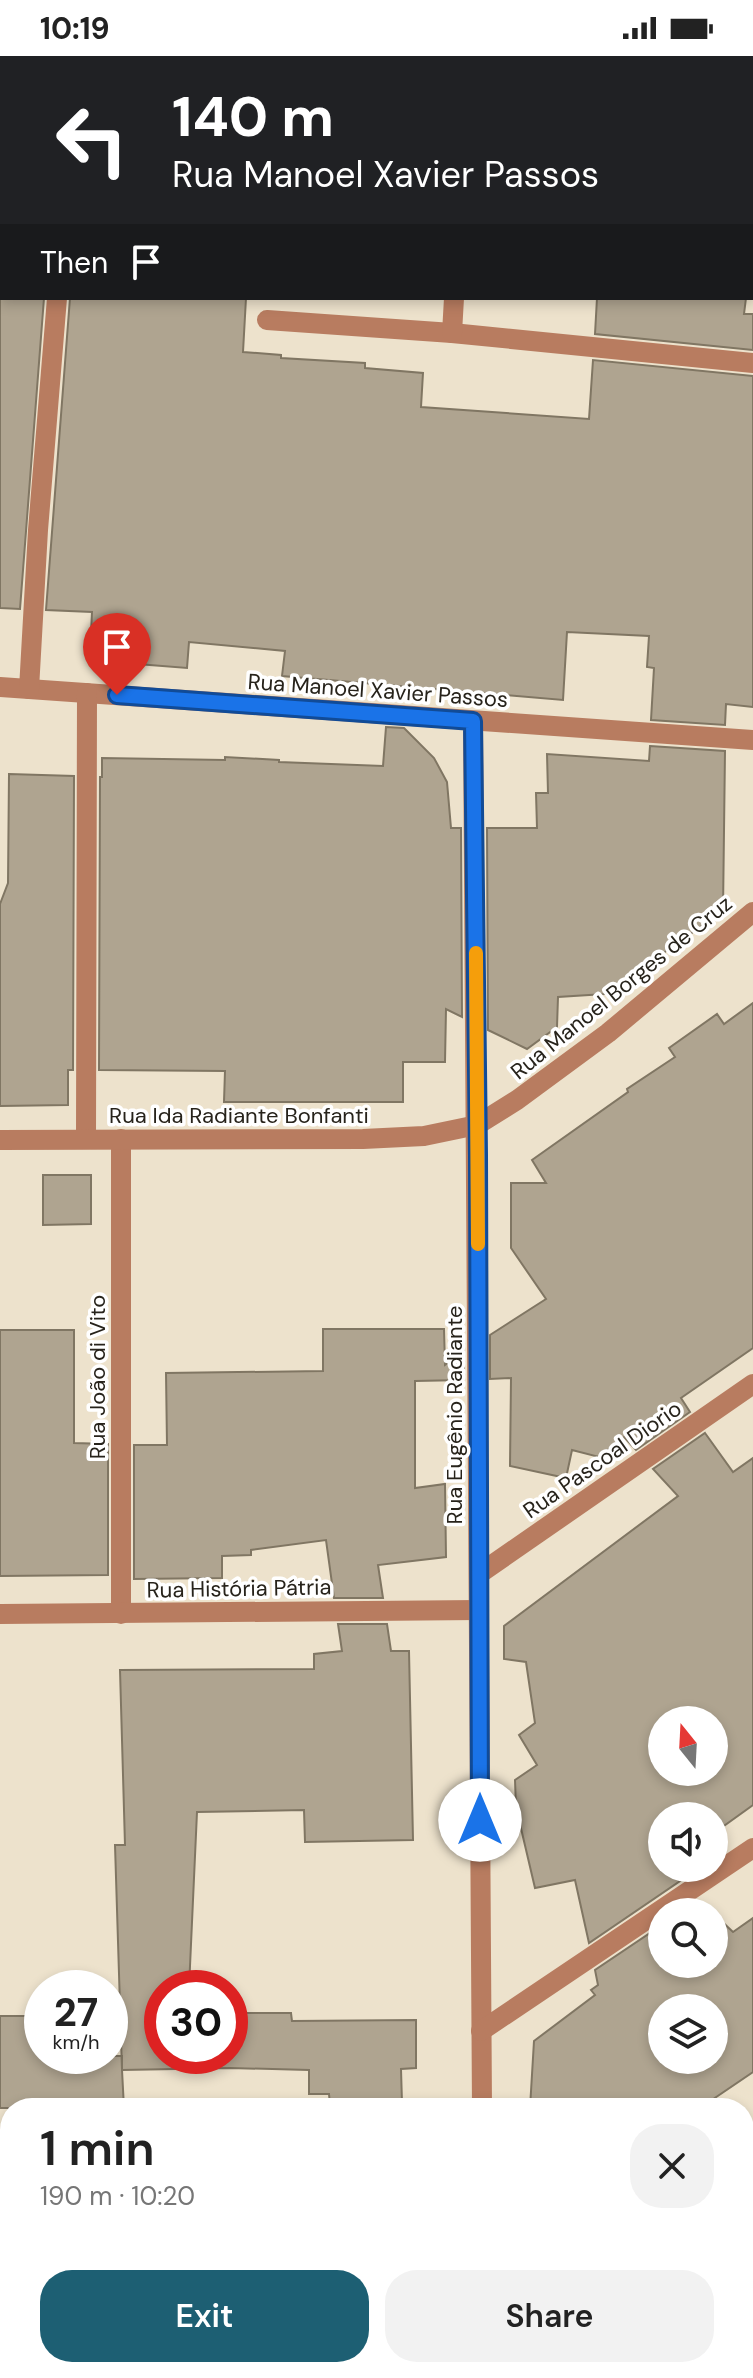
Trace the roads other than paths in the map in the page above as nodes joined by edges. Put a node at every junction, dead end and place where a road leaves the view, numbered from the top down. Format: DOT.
graph roads {
  1 [pos="57,300"];
  2 [pos="454,300"];
  3 [pos="267,320"];
  4 [pos="452,333"];
  5 [pos="753,363"];
  6 [pos="0,687"];
  7 [pos="29,689"];
  8 [pos="87,693"];
  9 [pos="473,721"];
  10 [pos="753,740"];
  11 [pos="753,912"];
  12 [pos="477,1125"];
  13 [pos="86,1139"];
  14 [pos="121,1139"];
  15 [pos="0,1140"];
  16 [pos="753,1384"];
  17 [pos="479,1574"];
  18 [pos="479,1610"];
  19 [pos="0,1614"];
  20 [pos="121,1614"];
  21 [pos="753,1848"];
  22 [pos="481,2031"];
  23 [pos="482,2098"];
  1 -- 7 [label="street"];
  2 -- 4 [label="street"];
  3 -- 4 [label="street"];
  4 -- 5 [label="street"];
  6 -- 7 [label="street, Rua Manoel Xavier Passos"];
  7 -- 8 [label="street, Rua Manoel Xavier Passos"];
  8 -- 9 [label="street, Rua Manoel Xavier Passos"];
  8 -- 13 [label="street"];
  9 -- 10 [label="street, Rua Manoel Xavier Passos"];
  9 -- 12 [label="street, Rua Eugênio Radiante"];
  11 -- 12 [label="street, Rua Manoel Borges de Cruz"];
  12 -- 14 [label="street, Rua Ida Radiante Bonfanti"];
  12 -- 17 [label="street, Rua Eugênio Radiante"];
  13 -- 14 [label="street, Rua Ida Radiante Bonfanti"];
  13 -- 15 [label="street, Rua Ida Radiante Bonfanti"];
  14 -- 20 [label="street, Rua João di Vito"];
  16 -- 17 [label="street, Rua Pascoal Diorio"];
  17 -- 18 [label="street, Rua Eugênio Radiante"];
  18 -- 20 [label="street, Rua História Pátria"];
  18 -- 22 [label="street, Rua Eugênio Radiante"];
  19 -- 20 [label="street, Rua História Pátria"];
  21 -- 22 [label="street"];
  22 -- 23 [label="street, Rua Eugênio Radiante"];
}
